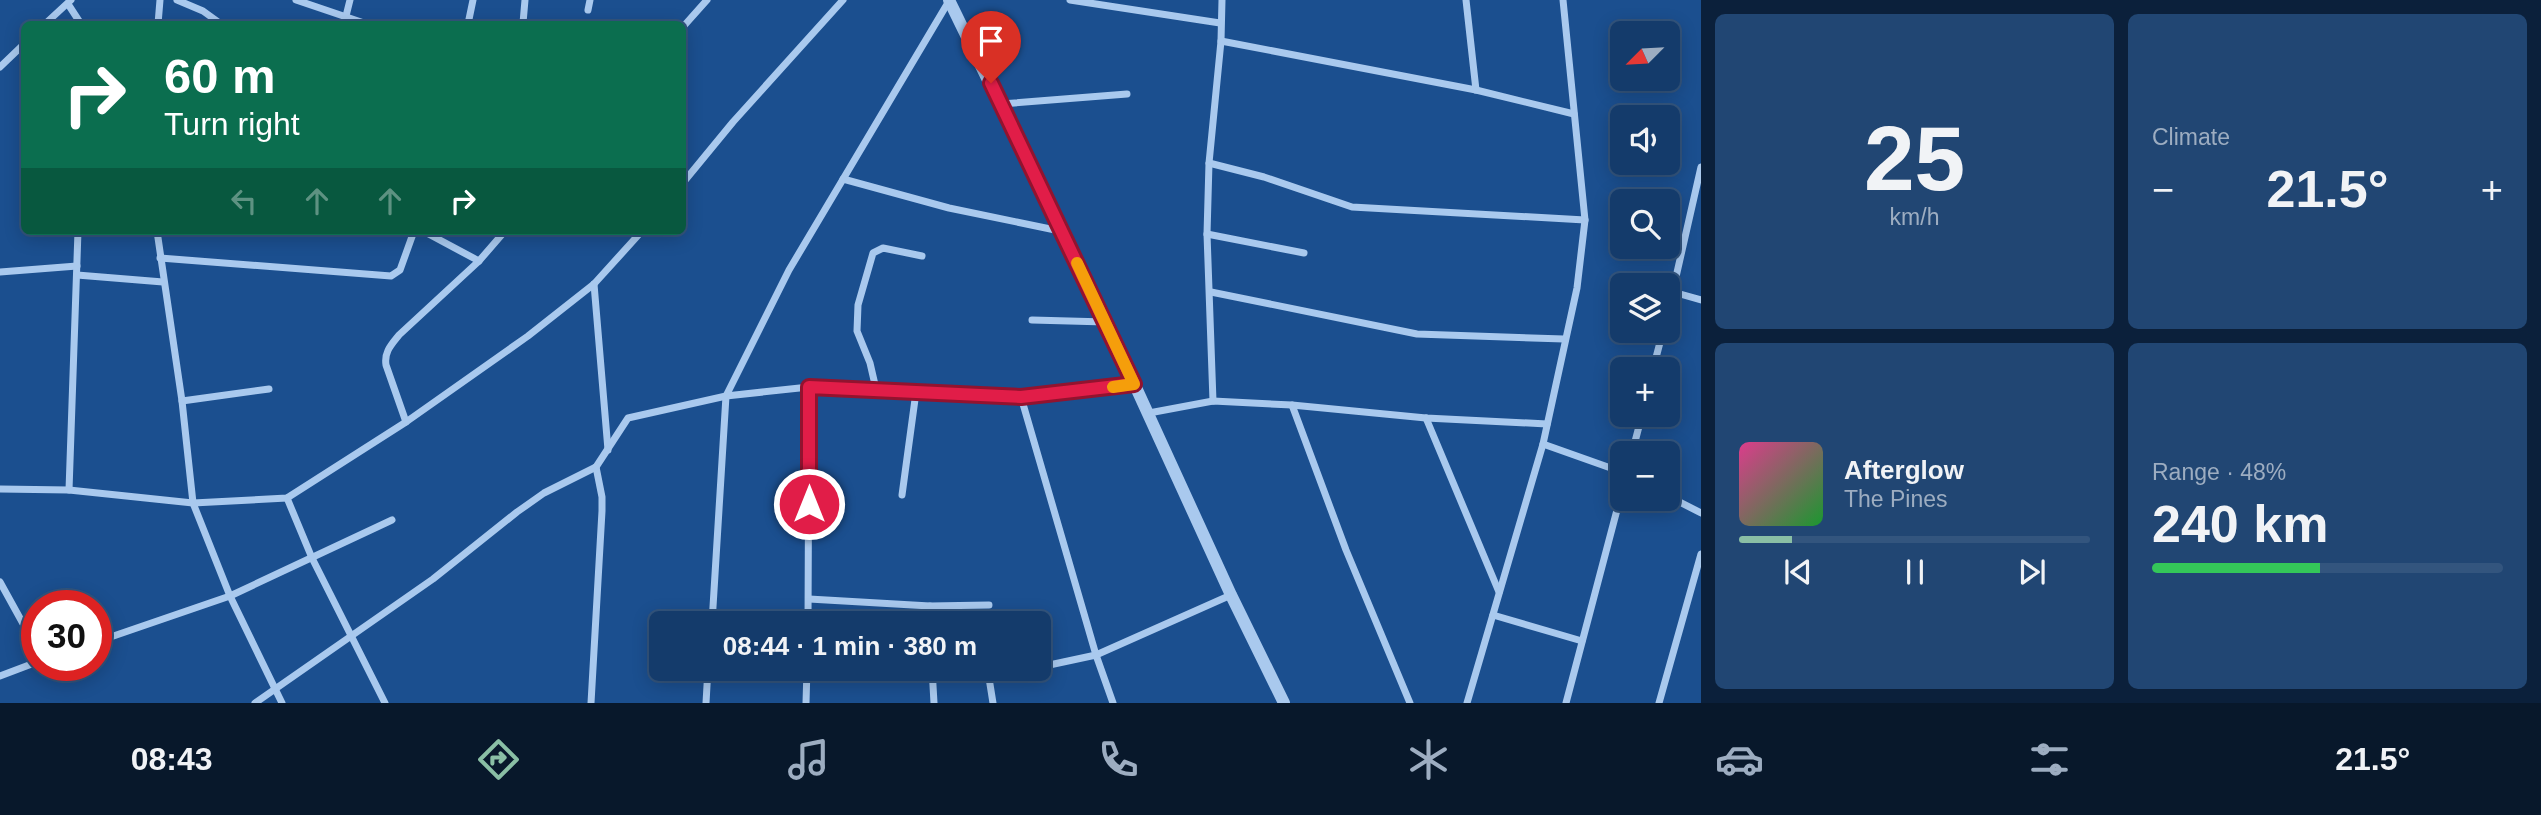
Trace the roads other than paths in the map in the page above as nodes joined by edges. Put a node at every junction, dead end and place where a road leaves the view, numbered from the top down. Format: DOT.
graph roads {
  1 [pos="160,0"];
  2 [pos="177,0"];
  3 [pos="296,0"];
  4 [pos="349,0"];
  5 [pos="473,0"];
  6 [pos="525,0"];
  7 [pos="590,0"];
  8 [pos="707,0"];
  9 [pos="843,0"];
  10 [pos="949,0"];
  11 [pos="1070,0"];
  12 [pos="1222,0"];
  13 [pos="1466,0"];
  14 [pos="1563,0"];
  15 [pos="69,2"];
  16 [pos="588,10"];
  17 [pos="48,21"];
  18 [pos="79,21"];
  19 [pos="158,21"];
  20 [pos="217,21"];
  21 [pos="344,21"];
  22 [pos="469,21"];
  23 [pos="523,21"];
  24 [pos="1220,23"];
  25 [pos="686,24"];
  26 [pos="1221,41"];
  27 [pos="21,47"];
  28 [pos="0,67"];
  29 [pos="1476,90"];
  30 [pos="1127,94"];
  31 [pos="1001,104"];
  32 [pos="1574,114"];
  33 [pos="1209,163"];
  34 [pos="1701,167"];
  35 [pos="686,179"];
  36 [pos="843,179"];
  37 [pos="1585,220"];
  38 [pos="1060,231"];
  39 [pos="1207,234"];
  40 [pos="78,235"];
  41 [pos="157,235"];
  42 [pos="413,235"];
  43 [pos="430,235"];
  44 [pos="502,235"];
  45 [pos="638,235"];
  46 [pos="1304,253"];
  47 [pos="922,256"];
  48 [pos="160,258"];
  49 [pos="479,261"];
  50 [pos="77,266"];
  51 [pos="0,272"];
  52 [pos="1677,273"];
  53 [pos="77,275"];
  54 [pos="163,282"];
  55 [pos="594,285"];
  56 [pos="1211,292"];
  57 [pos="1680,294"];
  58 [pos="1701,300"];
  59 [pos="1032,320"];
  60 [pos="1106,322"];
  61 [pos="1564,339"];
  62 [pos="1134,384"];
  63 [pos="809,387"];
  64 [pos="876,389"];
  65 [pos="269,390"];
  66 [pos="916,391"];
  67 [pos="726,396"];
  68 [pos="1021,397"];
  69 [pos="183,401"];
  70 [pos="1213,401"];
  71 [pos="1293,405"];
  72 [pos="1149,413"];
  73 [pos="1426,418"];
  74 [pos="406,422"];
  75 [pos="1548,424"];
  76 [pos="1544,444"];
  77 [pos="608,450"];
  78 [pos="596,467"];
  79 [pos="1610,468"];
  80 [pos="0,489"];
  81 [pos="69,490"];
  82 [pos="902,495"];
  83 [pos="287,498"];
  84 [pos="1680,502"];
  85 [pos="193,503"];
  86 [pos="1617,511"];
  87 [pos="1701,513"];
  88 [pos="391,520"];
  89 [pos="1701,554"];
  90 [pos="312,558"];
  91 [pos="0,582"];
  92 [pos="1499,593"];
  93 [pos="1231,595"];
  94 [pos="230,596"];
  95 [pos="808,599"];
  96 [pos="989,605"];
  97 [pos="930,606"];
  98 [pos="713,611"];
  99 [pos="808,611"];
  100 [pos="930,611"];
  101 [pos="1493,615"];
  102 [pos="21,620"];
  103 [pos="351,636"];
  104 [pos="112,637"];
  105 [pos="1582,641"];
  106 [pos="1096,655"];
  107 [pos="1051,665"];
  108 [pos="21,668"];
  109 [pos="0,676"];
  110 [pos="707,681"];
  111 [pos="807,681"];
  112 [pos="933,681"];
  113 [pos="988,681"];
  114 [pos="275,688"];
  115 [pos="255,703"];
  116 [pos="282,703"];
  117 [pos="385,703"];
  118 [pos="591,703"];
  119 [pos="706,703"];
  120 [pos="806,703"];
  121 [pos="934,703"];
  122 [pos="993,703"];
  123 [pos="1113,703"];
  124 [pos="1284,703"];
  125 [pos="1410,703"];
  126 [pos="1467,703"];
  127 [pos="1566,703"];
  128 [pos="1658,703"];
  1 -- 19 [label="street"];
  2 -- 20 [label="street"];
  3 -- 21 [label="street"];
  4 -- 21 [label="street"];
  5 -- 22 [label="street"];
  6 -- 23 [label="street"];
  7 -- 16 [label="street"];
  8 -- 25 [label="street"];
  9 -- 35 [label="street"];
  10 -- 31 [label="street"];
  10 -- 36 [label="street"];
  11 -- 24 [label="street"];
  12 -- 24 [label="street"];
  13 -- 29 [label="street"];
  14 -- 32 [label="street"];
  15 -- 17 [label="street"];
  15 -- 18 [label="street"];
  24 -- 26 [label="street"];
  26 -- 29 [label="street"];
  26 -- 33 [label="street"];
  27 -- 28 [label="street"];
  29 -- 32 [label="street"];
  30 -- 31 [label="street"];
  31 -- 38 [label="street"];
  32 -- 37 [label="street"];
  33 -- 37 [label="street"];
  33 -- 39 [label="street"];
  34 -- 52 [label="street"];
  36 -- 38 [label="street"];
  36 -- 67 [label="street"];
  37 -- 61 [label="street"];
  38 -- 60 [label="street"];
  39 -- 46 [label="street"];
  39 -- 56 [label="street"];
  40 -- 50 [label="street"];
  41 -- 48 [label="street"];
  42 -- 48 [label="street"];
  43 -- 49 [label="street"];
  44 -- 49 [label="street"];
  45 -- 55 [label="street"];
  47 -- 64 [label="street"];
  48 -- 54 [label="street"];
  49 -- 74 [label="street"];
  50 -- 51 [label="street"];
  50 -- 53 [label="street"];
  53 -- 54 [label="street"];
  53 -- 81 [label="street"];
  54 -- 69 [label="street"];
  55 -- 74 [label="street"];
  55 -- 77 [label="street"];
  56 -- 61 [label="street"];
  56 -- 70 [label="street"];
  57 -- 58 [label="street"];
  59 -- 60 [label="street"];
  60 -- 62 [label="street"];
  61 -- 75 [label="street"];
  62 -- 68 [label="street"];
  62 -- 72 [label="street"];
  63 -- 64 [label="street"];
  63 -- 67 [label="street"];
  63 -- 95 [label="street"];
  64 -- 66 [label="street"];
  65 -- 69 [label="street"];
  66 -- 68 [label="street"];
  66 -- 82 [label="street"];
  67 -- 77 [label="street"];
  67 -- 98 [label="street"];
  68 -- 106 [label="street"];
  69 -- 85 [label="street"];
  70 -- 71 [label="street"];
  70 -- 72 [label="street"];
  71 -- 73 [label="street"];
  71 -- 125 [label="street"];
  72 -- 93 [label="street"];
  73 -- 75 [label="street"];
  73 -- 92 [label="street"];
  74 -- 83 [label="street"];
  75 -- 76 [label="street"];
  76 -- 79 [label="street"];
  76 -- 92 [label="street"];
  77 -- 78 [label="street"];
  78 -- 103 [label="street"];
  78 -- 118 [label="street"];
  80 -- 81 [label="street"];
  81 -- 85 [label="street"];
  83 -- 85 [label="street"];
  83 -- 90 [label="street"];
  84 -- 87 [label="street"];
  85 -- 94 [label="street"];
  86 -- 105 [label="street"];
  88 -- 90 [label="street"];
  89 -- 128 [label="street"];
  90 -- 94 [label="street"];
  90 -- 103 [label="street"];
  91 -- 102 [label="street"];
  92 -- 101 [label="street"];
  93 -- 106 [label="street"];
  93 -- 124 [label="street"];
  94 -- 104 [label="street"];
  94 -- 114 [label="street"];
  95 -- 97 [label="street"];
  95 -- 99 [label="street"];
  96 -- 97 [label="street"];
  97 -- 100 [label="street"];
  101 -- 105 [label="street"];
  101 -- 126 [label="street"];
  103 -- 114 [label="street"];
  103 -- 117 [label="street"];
  105 -- 127 [label="street"];
  106 -- 107 [label="street"];
  106 -- 123 [label="street"];
  108 -- 109 [label="street"];
  110 -- 119 [label="street"];
  111 -- 120 [label="street"];
  112 -- 121 [label="street"];
  113 -- 122 [label="street"];
  114 -- 115 [label="street"];
  114 -- 116 [label="street"];
}
